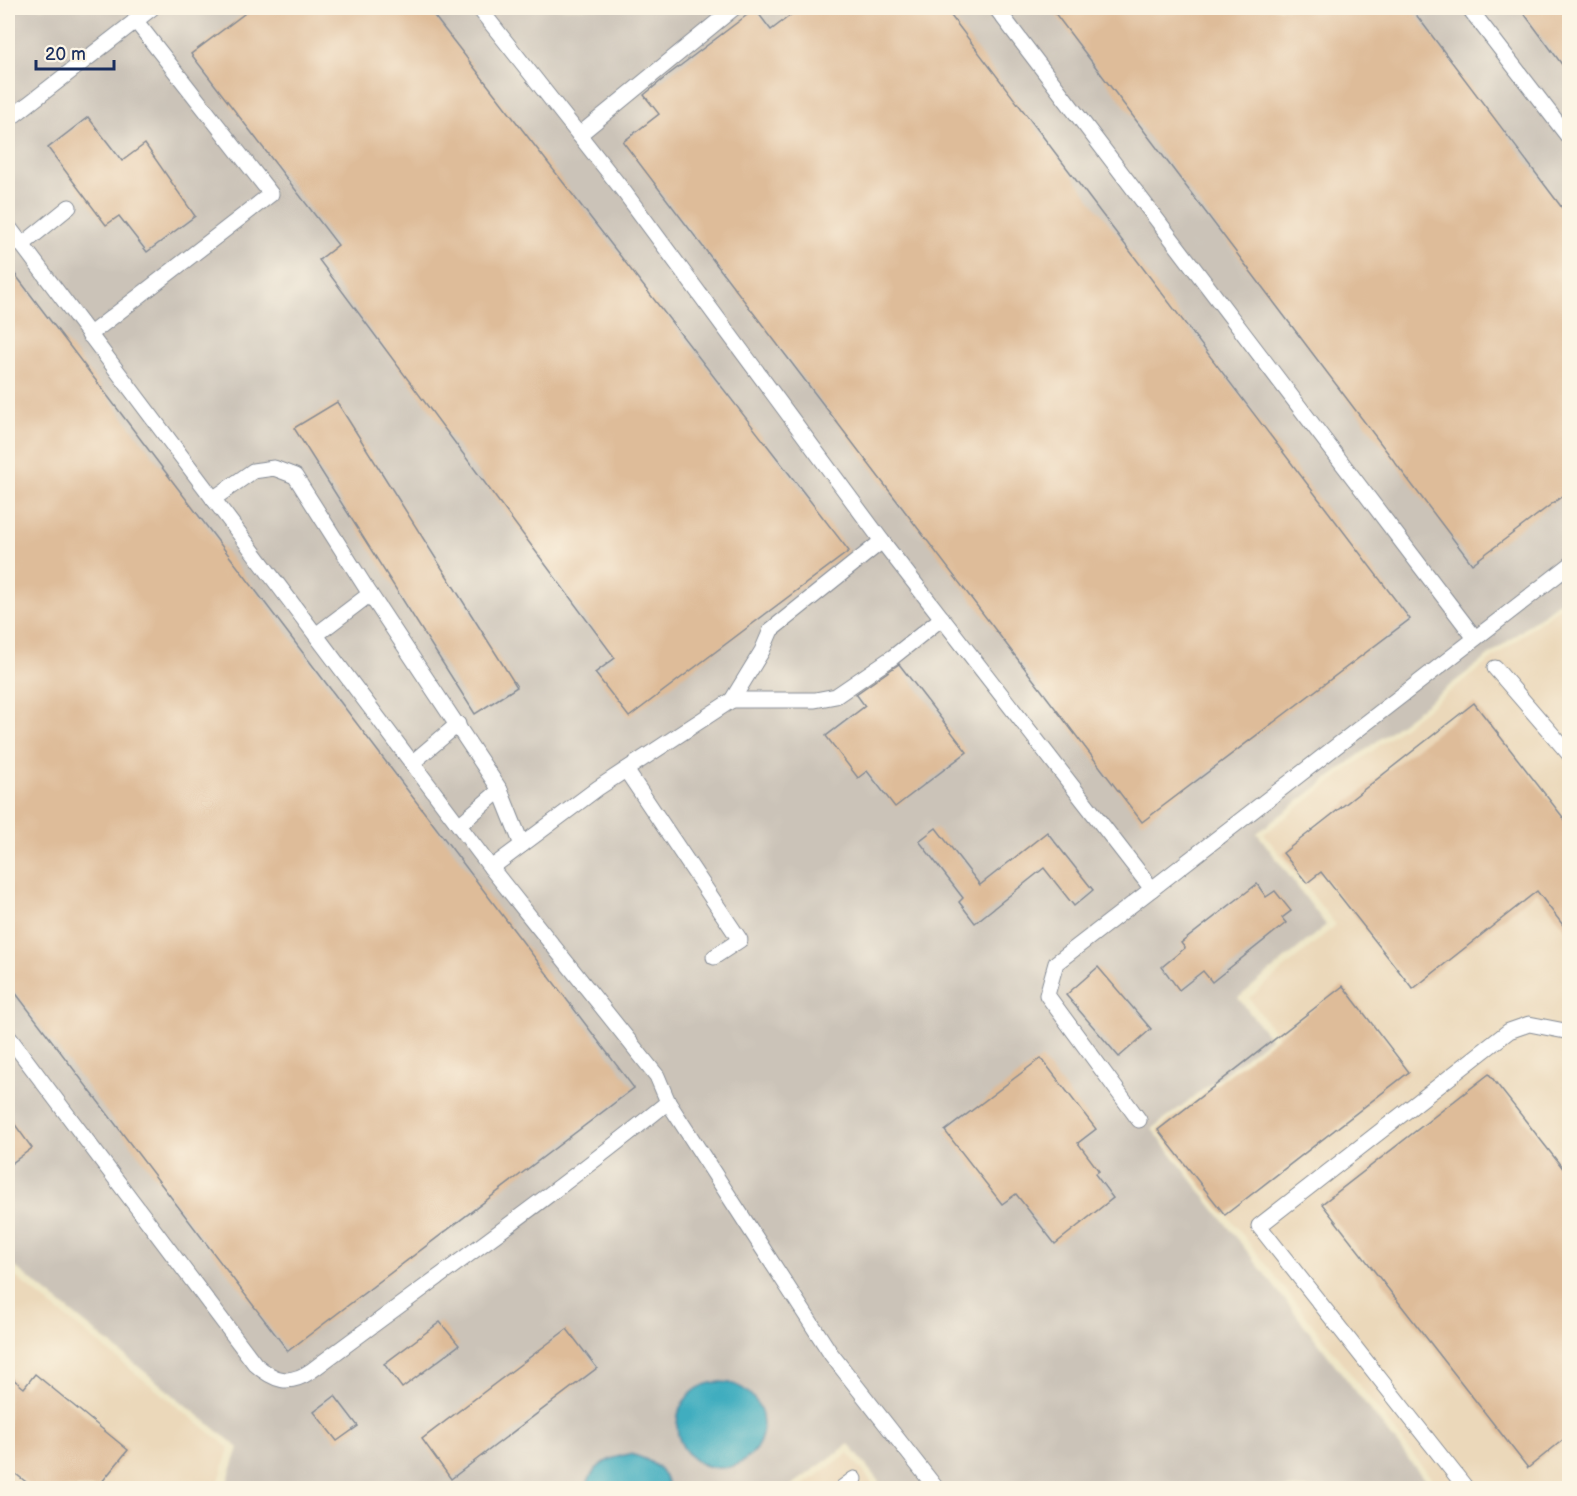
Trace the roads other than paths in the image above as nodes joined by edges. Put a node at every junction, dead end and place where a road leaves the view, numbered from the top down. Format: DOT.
graph roads {
  1 [pos="152,8"];
  2 [pos="479,8"];
  3 [pos="734,8"];
  4 [pos="996,8"];
  5 [pos="1470,8"];
  6 [pos="135,20"];
  7 [pos="8,120"];
  8 [pos="579,135"];
  9 [pos="1569,140"];
  10 [pos="69,207"];
  11 [pos="8,226"];
  12 [pos="22,245"];
  13 [pos="89,335"];
  14 [pos="213,499"];
  15 [pos="882,542"];
  16 [pos="1569,565"];
  17 [pos="370,594"];
  18 [pos="942,618"];
  19 [pos="316,636"];
  20 [pos="1475,638"];
  21 [pos="1495,668"];
  22 [pos="732,700"];
  23 [pos="458,724"];
  24 [pos="1569,755"];
  25 [pos="412,763"];
  26 [pos="626,770"];
  27 [pos="500,790"];
  28 [pos="459,825"];
  29 [pos="522,845"];
  30 [pos="491,867"];
  31 [pos="1152,889"];
  32 [pos="714,957"];
  33 [pos="1569,1032"];
  34 [pos="8,1036"];
  35 [pos="668,1102"];
  36 [pos="1139,1120"];
  37 [pos="936,1488"];
  38 [pos="1466,1488"];
  1 -- 6 [label="lane"];
  2 -- 8 [label="lane"];
  3 -- 8 [label="lane"];
  4 -- 20 [label="lane"];
  5 -- 9 [label="lane"];
  6 -- 7 [label="lane"];
  6 -- 13 [label="lane"];
  8 -- 15 [label="lane"];
  10 -- 12 [label="lane"];
  11 -- 12 [label="lane"];
  12 -- 13 [label="lane"];
  13 -- 14 [label="lane"];
  14 -- 17 [label="lane"];
  14 -- 19 [label="lane"];
  15 -- 18 [label="lane"];
  15 -- 22 [label="lane"];
  16 -- 20 [label="lane"];
  17 -- 19 [label="lane"];
  17 -- 23 [label="lane"];
  18 -- 22 [label="lane"];
  18 -- 31 [label="lane"];
  19 -- 25 [label="lane"];
  20 -- 31 [label="lane"];
  21 -- 24 [label="lane"];
  22 -- 26 [label="lane"];
  23 -- 25 [label="lane"];
  23 -- 27 [label="lane"];
  25 -- 28 [label="lane"];
  26 -- 29 [label="lane"];
  26 -- 32 [label="lane"];
  27 -- 28 [label="lane"];
  27 -- 29 [label="lane"];
  28 -- 30 [label="lane"];
  29 -- 30 [label="lane"];
  30 -- 35 [label="lane"];
  31 -- 36 [label="lane"];
  33 -- 38 [label="lane"];
  34 -- 35 [label="lane"];
  35 -- 37 [label="lane"];
}
